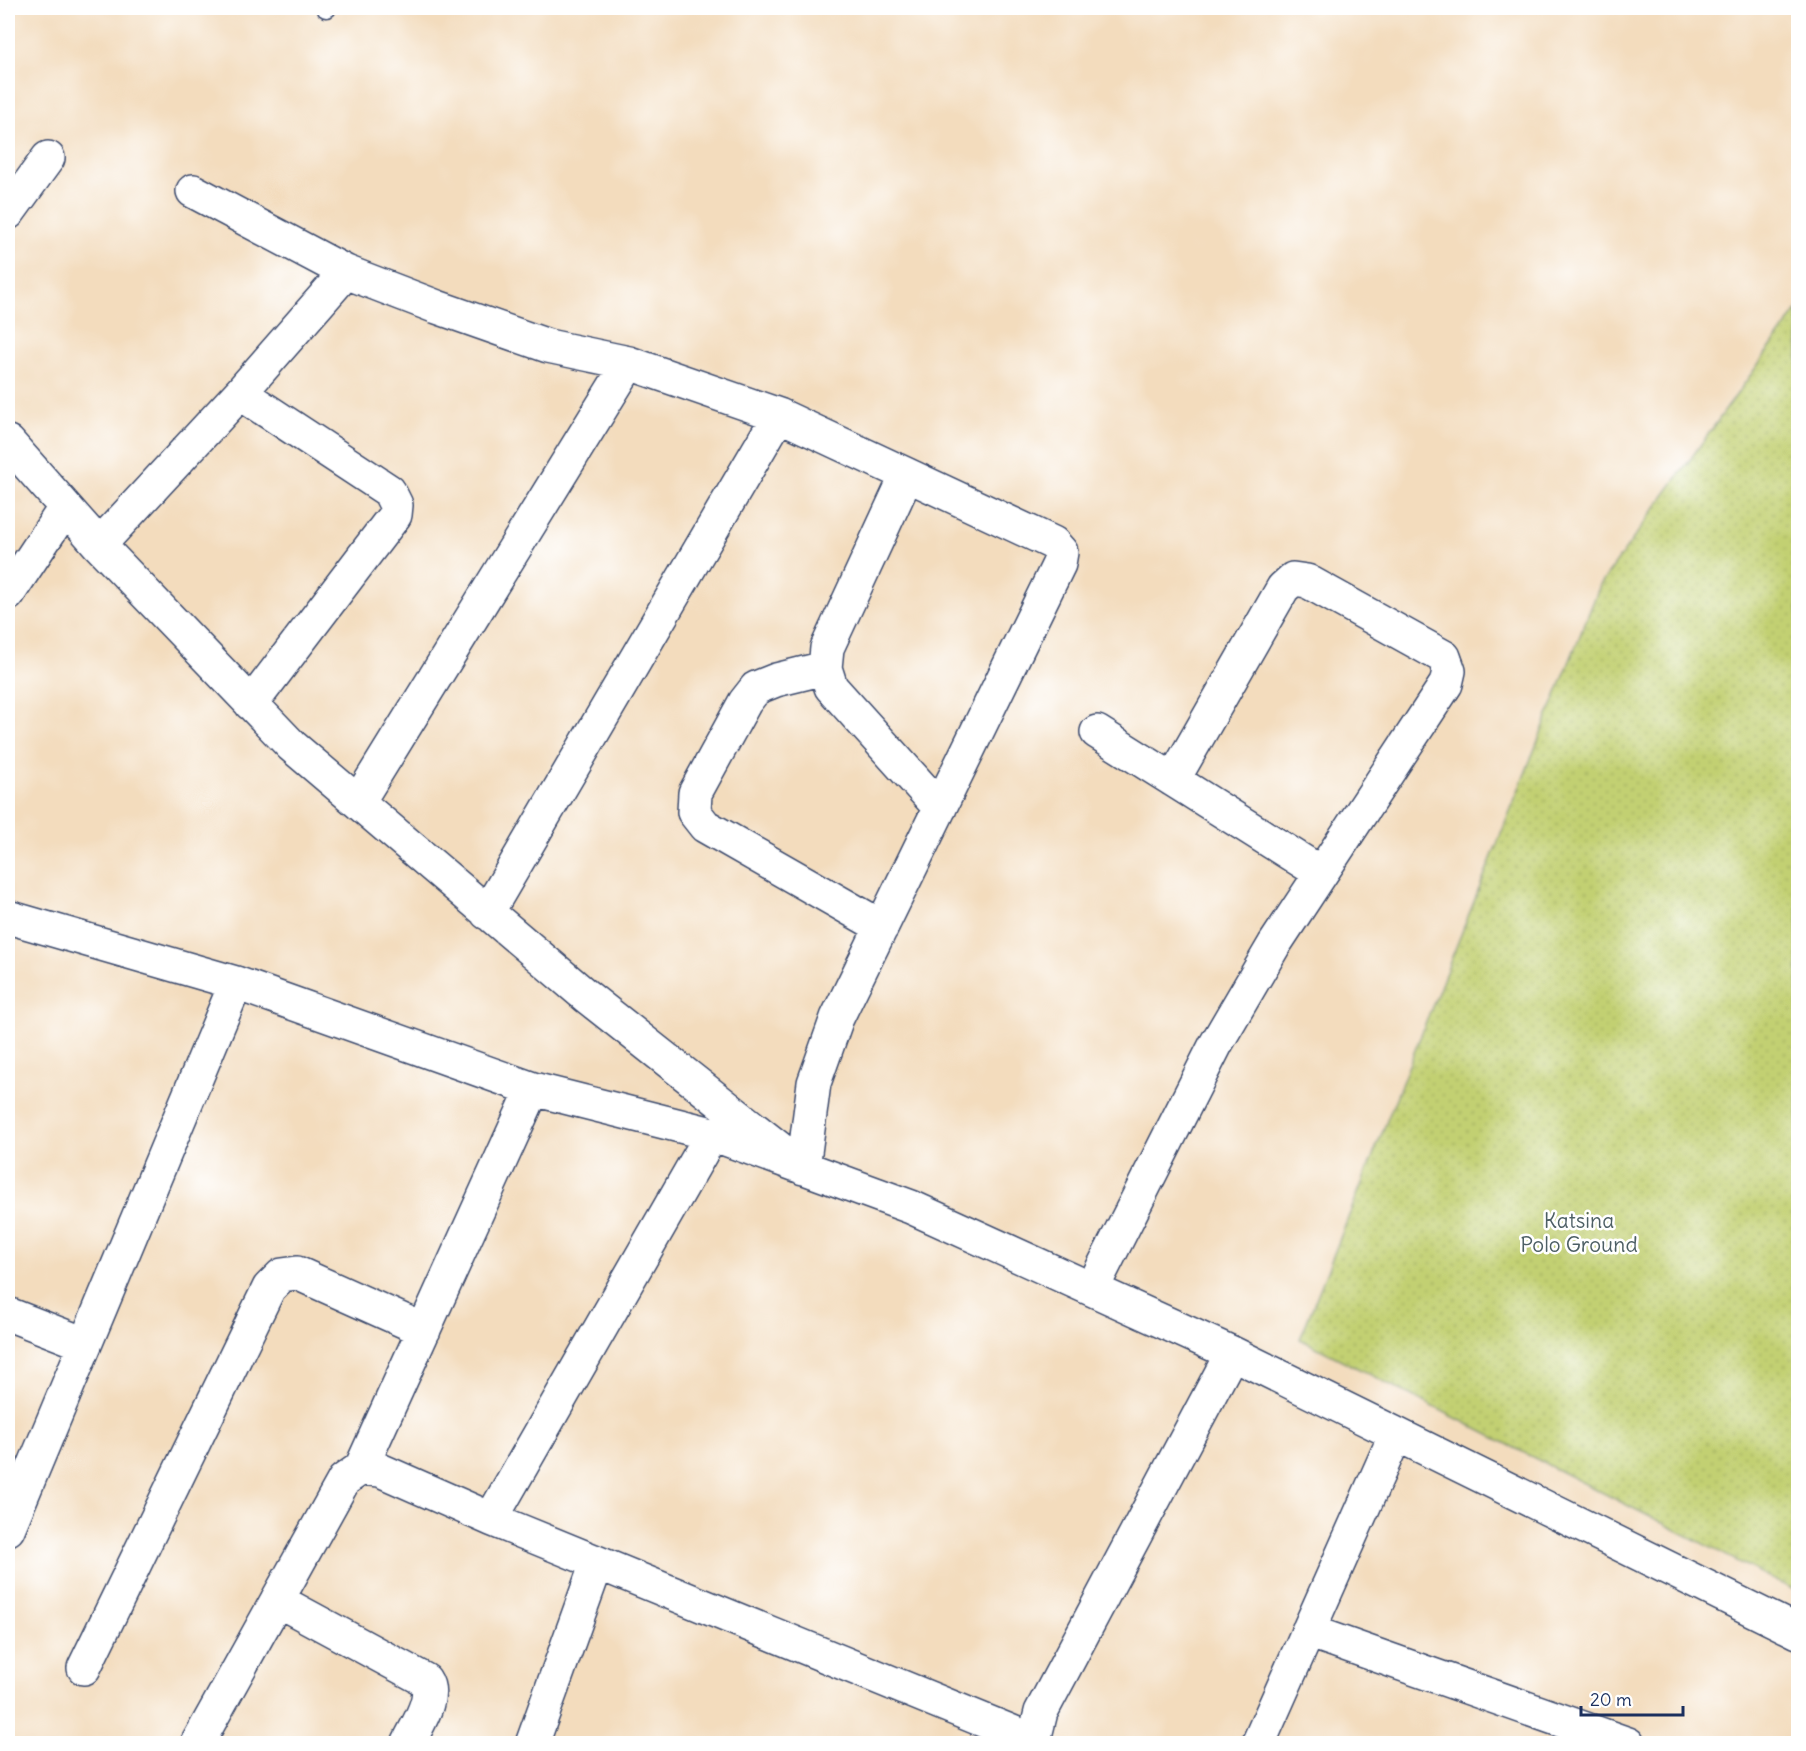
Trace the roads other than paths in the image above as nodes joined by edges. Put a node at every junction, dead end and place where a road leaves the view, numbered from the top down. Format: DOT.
graph roads {
  1 [pos="48,158"];
  2 [pos="193,191"];
  3 [pos="8,213"];
  4 [pos="346,272"];
  5 [pos="629,363"];
  6 [pos="240,393"];
  7 [pos="779,415"];
  8 [pos="8,442"];
  9 [pos="907,475"];
  10 [pos="65,508"];
  11 [pos="99,545"];
  12 [pos="8,594"];
  13 [pos="825,668"];
  14 [pos="251,704"];
  15 [pos="1097,732"];
  16 [pos="1173,780"];
  17 [pos="358,802"];
  18 [pos="940,808"];
  19 [pos="1321,873"];
  20 [pos="487,913"];
  21 [pos="8,918"];
  22 [pos="882,927"];
  23 [pos="236,983"];
  24 [pos="533,1089"];
  25 [pos="712,1134"];
  26 [pos="803,1168"];
  27 [pos="1092,1289"];
  28 [pos="8,1314"];
  29 [pos="424,1330"];
  30 [pos="85,1344"];
  31 [pos="1232,1353"];
  32 [pos="1396,1434"];
  33 [pos="361,1468"];
  34 [pos="10,1519"];
  35 [pos="491,1519"];
  36 [pos="597,1563"];
  37 [pos="277,1600"];
  38 [pos="1308,1631"];
  39 [pos="1798,1632"];
  40 [pos="84,1668"];
  41 [pos="1033,1742"];
  42 [pos="197,1743"];
  43 [pos="408,1743"];
  44 [pos="532,1743"];
  45 [pos="1257,1743"];
  46 [pos="1628,1743"];
  1 -- 3 [label="street"];
  2 -- 4 [label="street"];
  4 -- 5 [label="street"];
  4 -- 6 [label="street"];
  5 -- 7 [label="street"];
  5 -- 17 [label="street"];
  6 -- 11 [label="street"];
  6 -- 14 [label="street"];
  7 -- 9 [label="street"];
  7 -- 20 [label="street"];
  8 -- 10 [label="street"];
  9 -- 13 [label="street"];
  9 -- 18 [label="street"];
  10 -- 11 [label="street"];
  10 -- 12 [label="street"];
  11 -- 14 [label="street"];
  13 -- 18 [label="street"];
  13 -- 22 [label="street"];
  14 -- 17 [label="street"];
  15 -- 16 [label="street"];
  16 -- 19 [label="street"];
  16 -- 19 [label="street"];
  17 -- 20 [label="street"];
  18 -- 22 [label="street"];
  19 -- 27 [label="street"];
  20 -- 26 [label="street"];
  21 -- 23 [label="street"];
  22 -- 26 [label="street"];
  23 -- 24 [label="street"];
  23 -- 30 [label="street"];
  24 -- 25 [label="street"];
  24 -- 29 [label="street"];
  25 -- 26 [label="street"];
  25 -- 35 [label="street"];
  26 -- 27 [label="street"];
  27 -- 31 [label="street"];
  28 -- 30 [label="street"];
  29 -- 33 [label="street"];
  29 -- 40 [label="street"];
  30 -- 34 [label="street"];
  31 -- 32 [label="street"];
  31 -- 41 [label="street"];
  32 -- 38 [label="street"];
  32 -- 39 [label="street"];
  33 -- 35 [label="street"];
  33 -- 37 [label="street"];
  35 -- 36 [label="street"];
  36 -- 41 [label="street"];
  36 -- 44 [label="street"];
  37 -- 42 [label="street"];
  37 -- 43 [label="street"];
  38 -- 45 [label="street"];
  38 -- 46 [label="street"];
}
